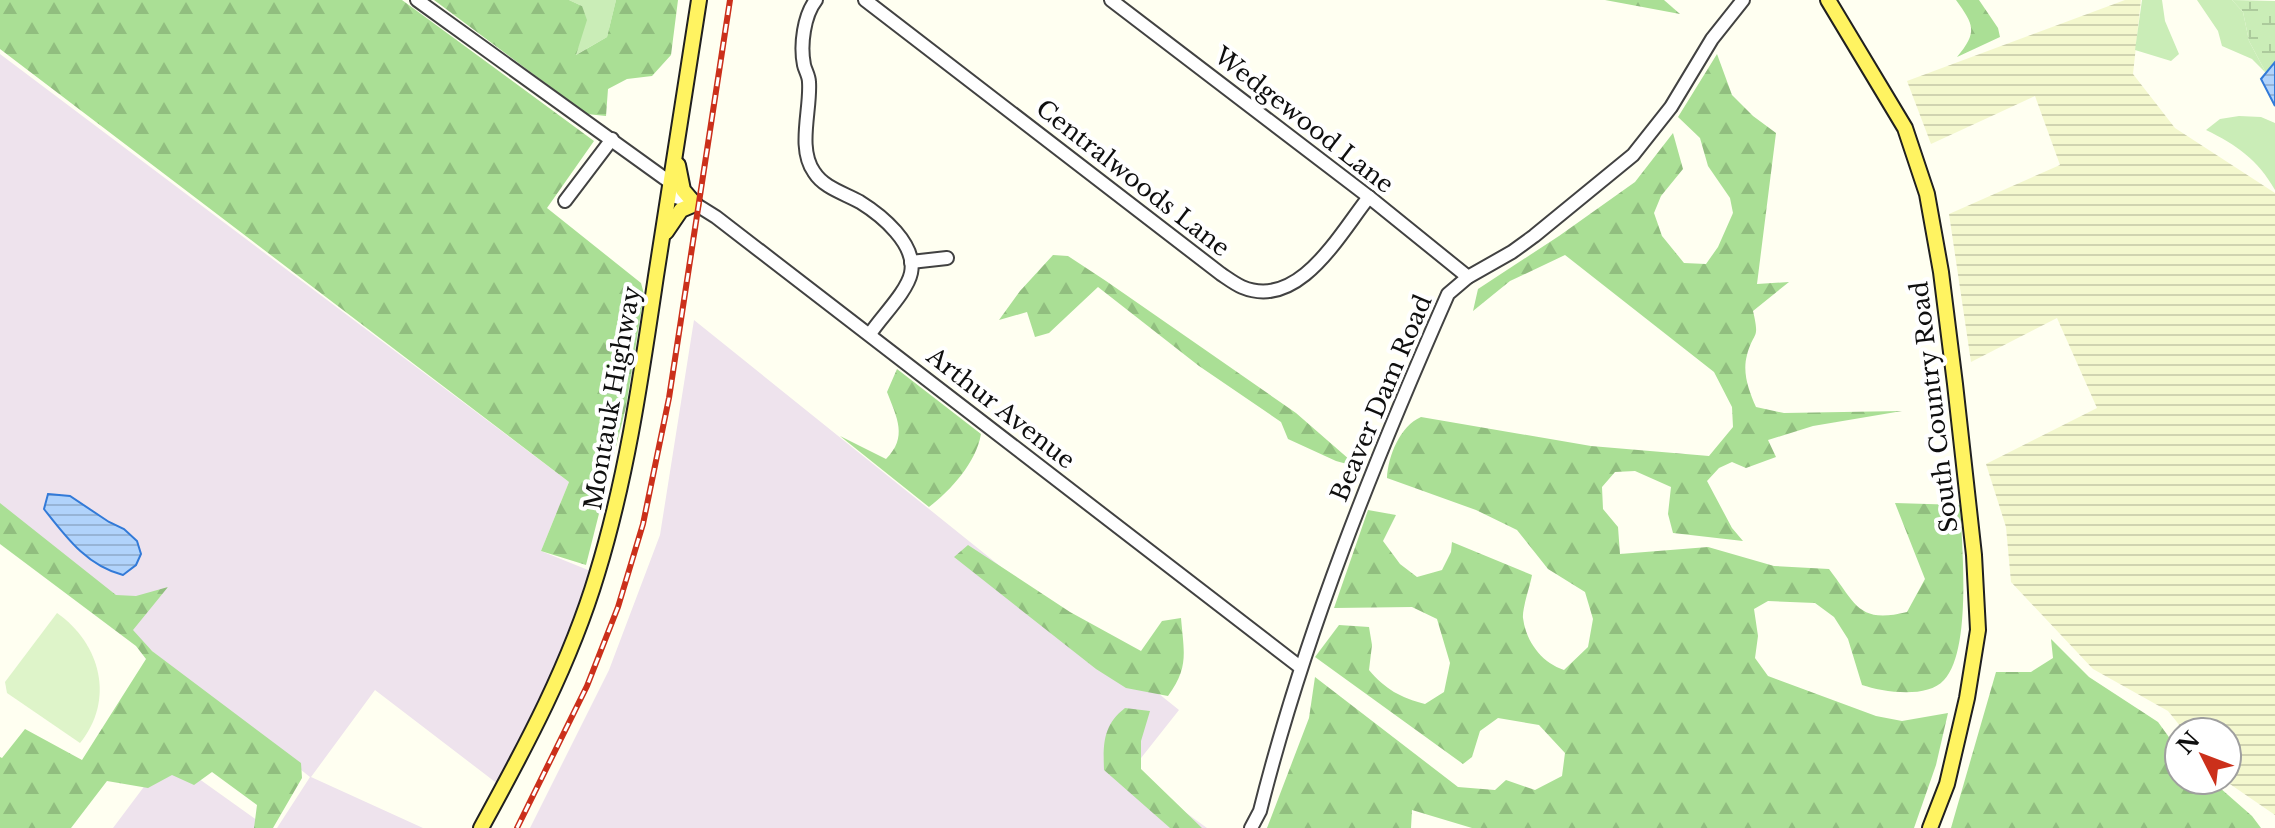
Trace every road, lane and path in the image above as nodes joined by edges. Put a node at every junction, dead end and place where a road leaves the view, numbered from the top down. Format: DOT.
graph roads {
  1 [pos="417,0"];
  2 [pos="699,0"];
  3 [pos="816,0"];
  4 [pos="865,0"];
  5 [pos="1111,0"];
  6 [pos="1743,0"];
  7 [pos="1828,0"];
  8 [pos="612,139"];
  9 [pos="677,145"];
  10 [pos="670,189"];
  11 [pos="1369,197"];
  12 [pos="565,201"];
  13 [pos="695,204"];
  14 [pos="662,239"];
  15 [pos="947,258"];
  16 [pos="911,262"];
  17 [pos="1468,277"];
  18 [pos="870,334"];
  19 [pos="1300,667"];
  20 [pos="481,828"];
  21 [pos="1251,828"];
  22 [pos="1930,828"];
  1 -- 8 [label="street, Arthur Avenue"];
  2 -- 9 [label="main road, Montauk Highway"];
  3 -- 16 [label="street"];
  4 -- 11 [label="street, Centralwoods Lane"];
  5 -- 11 [label="street, Wedgewood Lane"];
  6 -- 17 [label="street, Beaver Dam Road"];
  7 -- 22 [label="main road, South Country Road"];
  8 -- 10 [label="street, Arthur Avenue"];
  8 -- 12 [label="street"];
  9 -- 10 [label="main road, Montauk Highway"];
  9 -- 13 [label="main road"];
  10 -- 13 [label="street, Arthur Avenue"];
  10 -- 14 [label="main road, Montauk Highway"];
  11 -- 17 [label="street, Wedgewood Lane"];
  13 -- 14 [label="main road"];
  13 -- 18 [label="street, Arthur Avenue"];
  14 -- 20 [label="main road, Montauk Highway"];
  15 -- 16 [label="street"];
  16 -- 18 [label="street"];
  17 -- 19 [label="street, Beaver Dam Road"];
  18 -- 19 [label="street, Arthur Avenue"];
  19 -- 21 [label="street, Beaver Dam Road"];
}
